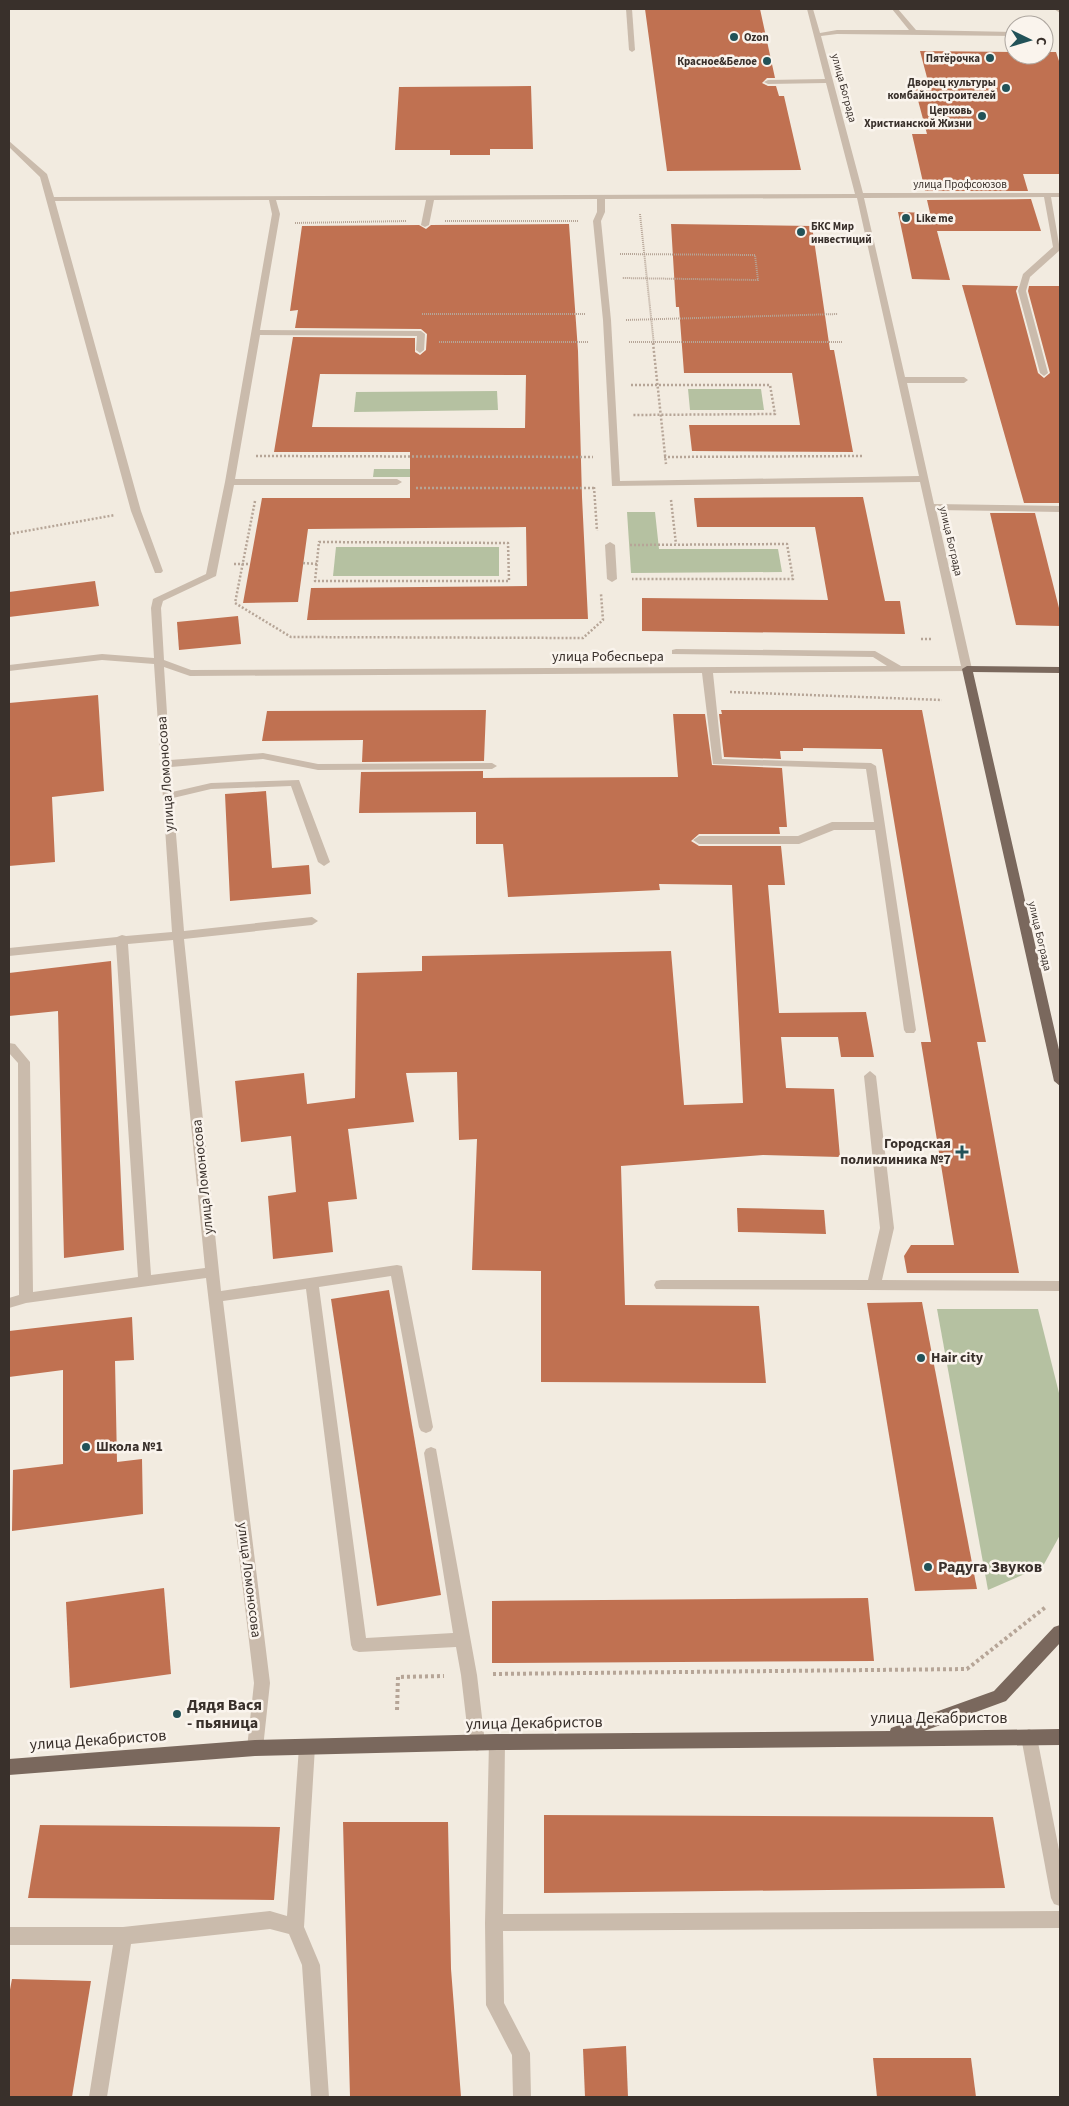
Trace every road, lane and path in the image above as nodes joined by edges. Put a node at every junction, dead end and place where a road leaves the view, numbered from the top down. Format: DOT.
graph roads {
  1 [pos="630,9"];
  2 [pos="810,9"];
  3 [pos="895,9"];
  4 [pos="914,32"];
  5 [pos="1004,34"];
  6 [pos="817,35"];
  7 [pos="632,50"];
  8 [pos="829,81"];
  9 [pos="768,82"];
  10 [pos="9,143"];
  11 [pos="1060,194"];
  12 [pos="1047,195"];
  13 [pos="860,196"];
  14 [pos="430,198"];
  15 [pos="601,198"];
  16 [pos="272,199"];
  17 [pos="52,200"];
  18 [pos="639,212"];
  19 [pos="274,221"];
  20 [pos="596,221"];
  21 [pos="426,223"];
  22 [pos="1059,248"];
  23 [pos="600,254"];
  24 [pos="643,254"];
  25 [pos="601,278"];
  26 [pos="646,278"];
  27 [pos="413,314"];
  28 [pos="838,314"];
  29 [pos="607,320"];
  30 [pos="651,320"];
  31 [pos="255,332"];
  32 [pos="608,342"];
  33 [pos="653,342"];
  34 [pos="843,342"];
  35 [pos="421,346"];
  36 [pos="1044,373"];
  37 [pos="902,380"];
  38 [pos="964,380"];
  39 [pos="659,385"];
  40 [pos="609,386"];
  41 [pos="662,414"];
  42 [pos="611,415"];
  43 [pos="256,456"];
  44 [pos="863,456"];
  45 [pos="593,457"];
  46 [pos="664,457"];
  47 [pos="924,479"];
  48 [pos="230,482"];
  49 [pos="398,482"];
  50 [pos="668,483"];
  51 [pos="411,488"];
  52 [pos="602,491"];
  53 [pos="930,507"];
  54 [pos="1060,509"];
  55 [pos="136,511"];
  56 [pos="9,534"];
  57 [pos="676,544"];
  58 [pos="610,545"];
  59 [pos="303,564"];
  60 [pos="317,564"];
  61 [pos="158,571"];
  62 [pos="612,579"];
  63 [pos="235,603"];
  64 [pos="602,620"];
  65 [pos="921,639"];
  66 [pos="931,639"];
  67 [pos="676,652"];
  68 [pos="158,661"];
  69 [pos="9,668"];
  70 [pos="967,669"];
  71 [pos="707,670"];
  72 [pos="900,670"];
  73 [pos="1060,670"];
  74 [pos="164,764"];
  75 [pos="492,766"];
  76 [pos="168,796"];
  77 [pos="880,826"];
  78 [pos="699,840"];
  79 [pos="324,862"];
  80 [pos="312,921"];
  81 [pos="178,934"];
  82 [pos="122,939"];
  83 [pos="9,952"];
  84 [pos="910,1030"];
  85 [pos="9,1047"];
  86 [pos="870,1076"];
  87 [pos="1060,1081"];
  88 [pos="212,1272"];
  89 [pos="145,1282"];
  90 [pos="312,1283"];
  91 [pos="661,1285"];
  92 [pos="874,1286"];
  93 [pos="1060,1286"];
  94 [pos="216,1297"];
  95 [pos="26,1298"];
  96 [pos="9,1303"];
  97 [pos="426,1427"];
  98 [pos="431,1453"];
  99 [pos="1047,1606"];
  100 [pos="1060,1632"];
  101 [pos="462,1640"];
  102 [pos="469,1675"];
  103 [pos="397,1710"];
  104 [pos="1060,1736"];
  105 [pos="887,1737"];
  106 [pos="1029,1737"];
  107 [pos="496,1742"];
  108 [pos="477,1743"];
  109 [pos="307,1746"];
  110 [pos="255,1748"];
  111 [pos="9,1766"];
  112 [pos="1060,1898"];
  113 [pos="1060,1920"];
  114 [pos="494,1923"];
  115 [pos="295,1927"];
  116 [pos="9,1936"];
  117 [pos="123,1936"];
  118 [pos="98,2097"];
  119 [pos="320,2097"];
  120 [pos="522,2097"];
  1 -- 7 [label="street"];
  2 -- 6 [label="street, улица Бограда"];
  3 -- 4 [label="street"];
  4 -- 5 [label="street"];
  4 -- 6 [label="street"];
  6 -- 8 [label="street, улица Бограда"];
  8 -- 9 [label="street"];
  8 -- 13 [label="street, улица Бограда"];
  10 -- 17 [label="street"];
  11 -- 12 [label="street, улица Профсоюзов"];
  12 -- 13 [label="street, улица Профсоюзов"];
  12 -- 22 [label="street"];
  13 -- 15 [label="street, улица Профсоюзов"];
  13 -- 37 [label="street, улица Бограда"];
  14 -- 15 [label="street, улица Профсоюзов"];
  14 -- 16 [label="street, улица Профсоюзов"];
  14 -- 21 [label="street"];
  15 -- 20 [label="street"];
  16 -- 17 [label="street, улица Профсоюзов"];
  16 -- 19 [label="street"];
  17 -- 55 [label="street"];
  18 -- 24 [label="path"];
  19 -- 21 [label="path"];
  19 -- 31 [label="street"];
  20 -- 21 [label="path"];
  20 -- 23 [label="street"];
  22 -- 36 [label="street"];
  23 -- 24 [label="path"];
  23 -- 25 [label="street"];
  24 -- 26 [label="path"];
  24 -- 26 [label="path"];
  25 -- 26 [label="path"];
  25 -- 29 [label="street"];
  26 -- 30 [label="path"];
  27 -- 29 [label="path"];
  28 -- 30 [label="path"];
  29 -- 30 [label="path"];
  29 -- 32 [label="street"];
  30 -- 33 [label="path"];
  31 -- 35 [label="street"];
  31 -- 48 [label="street"];
  32 -- 33 [label="path"];
  32 -- 35 [label="path"];
  32 -- 40 [label="street"];
  33 -- 34 [label="path"];
  33 -- 39 [label="path"];
  37 -- 38 [label="street"];
  37 -- 47 [label="street, улица Бограда"];
  39 -- 40 [label="path"];
  39 -- 41 [label="path"];
  39 -- 41 [label="path"];
  40 -- 42 [label="street"];
  41 -- 42 [label="path"];
  41 -- 46 [label="path"];
  42 -- 50 [label="street"];
  43 -- 45 [label="path"];
  44 -- 46 [label="path"];
  46 -- 50 [label="path"];
  47 -- 50 [label="street"];
  47 -- 53 [label="street, улица Бограда"];
  48 -- 49 [label="street"];
  48 -- 68 [label="street, улица Ломоносова"];
  50 -- 57 [label="path"];
  51 -- 52 [label="path"];
  53 -- 54 [label="street"];
  53 -- 70 [label="street, улица Бограда"];
  55 -- 56 [label="path"];
  55 -- 61 [label="street"];
  57 -- 58 [label="path"];
  57 -- 62 [label="path"];
  58 -- 62 [label="street"];
  59 -- 60 [label="path"];
  60 -- 60 [label="path"];
  63 -- 64 [label="path"];
  65 -- 66 [label="path"];
  67 -- 72 [label="street"];
  68 -- 69 [label="street"];
  68 -- 71 [label="street, улица Робеспьера"];
  68 -- 74 [label="street, улица Ломоносова"];
  70 -- 72 [label="street, улица Робеспьера"];
  70 -- 73 [label="main road, улица Робеспьера"];
  70 -- 87 [label="main road, улица Бограда"];
  71 -- 72 [label="street, улица Робеспьера"];
  71 -- 77 [label="street"];
  74 -- 75 [label="street"];
  74 -- 76 [label="street, улица Ломоносова"];
  76 -- 79 [label="street"];
  76 -- 81 [label="street, улица Ломоносова"];
  77 -- 78 [label="street"];
  77 -- 84 [label="street"];
  80 -- 81 [label="street"];
  81 -- 82 [label="street"];
  81 -- 88 [label="street, улица Ломоносова"];
  82 -- 83 [label="street"];
  82 -- 89 [label="street"];
  85 -- 95 [label="street"];
  86 -- 92 [label="street"];
  88 -- 89 [label="street"];
  88 -- 94 [label="street, улица Ломоносова"];
  89 -- 95 [label="street"];
  90 -- 94 [label="street"];
  90 -- 97 [label="street"];
  90 -- 101 [label="street"];
  91 -- 92 [label="street"];
  92 -- 93 [label="street"];
  94 -- 110 [label="street, улица Ломоносова"];
  95 -- 96 [label="street"];
  98 -- 101 [label="street"];
  99 -- 102 [label="path"];
  100 -- 105 [label="main road"];
  101 -- 102 [label="street"];
  102 -- 103 [label="path"];
  102 -- 108 [label="street"];
  104 -- 106 [label="main road, улица Декабристов"];
  105 -- 106 [label="main road, улица Декабристов"];
  105 -- 107 [label="main road, улица Декабристов"];
  106 -- 112 [label="street"];
  107 -- 108 [label="main road, улица Декабристов"];
  107 -- 114 [label="street"];
  108 -- 109 [label="main road, улица Декабристов"];
  109 -- 110 [label="main road, улица Декабристов"];
  109 -- 115 [label="street"];
  110 -- 111 [label="main road, улица Декабристов"];
  113 -- 114 [label="street"];
  114 -- 120 [label="street"];
  115 -- 117 [label="street"];
  115 -- 119 [label="street"];
  116 -- 117 [label="street"];
  117 -- 118 [label="street"];
}
